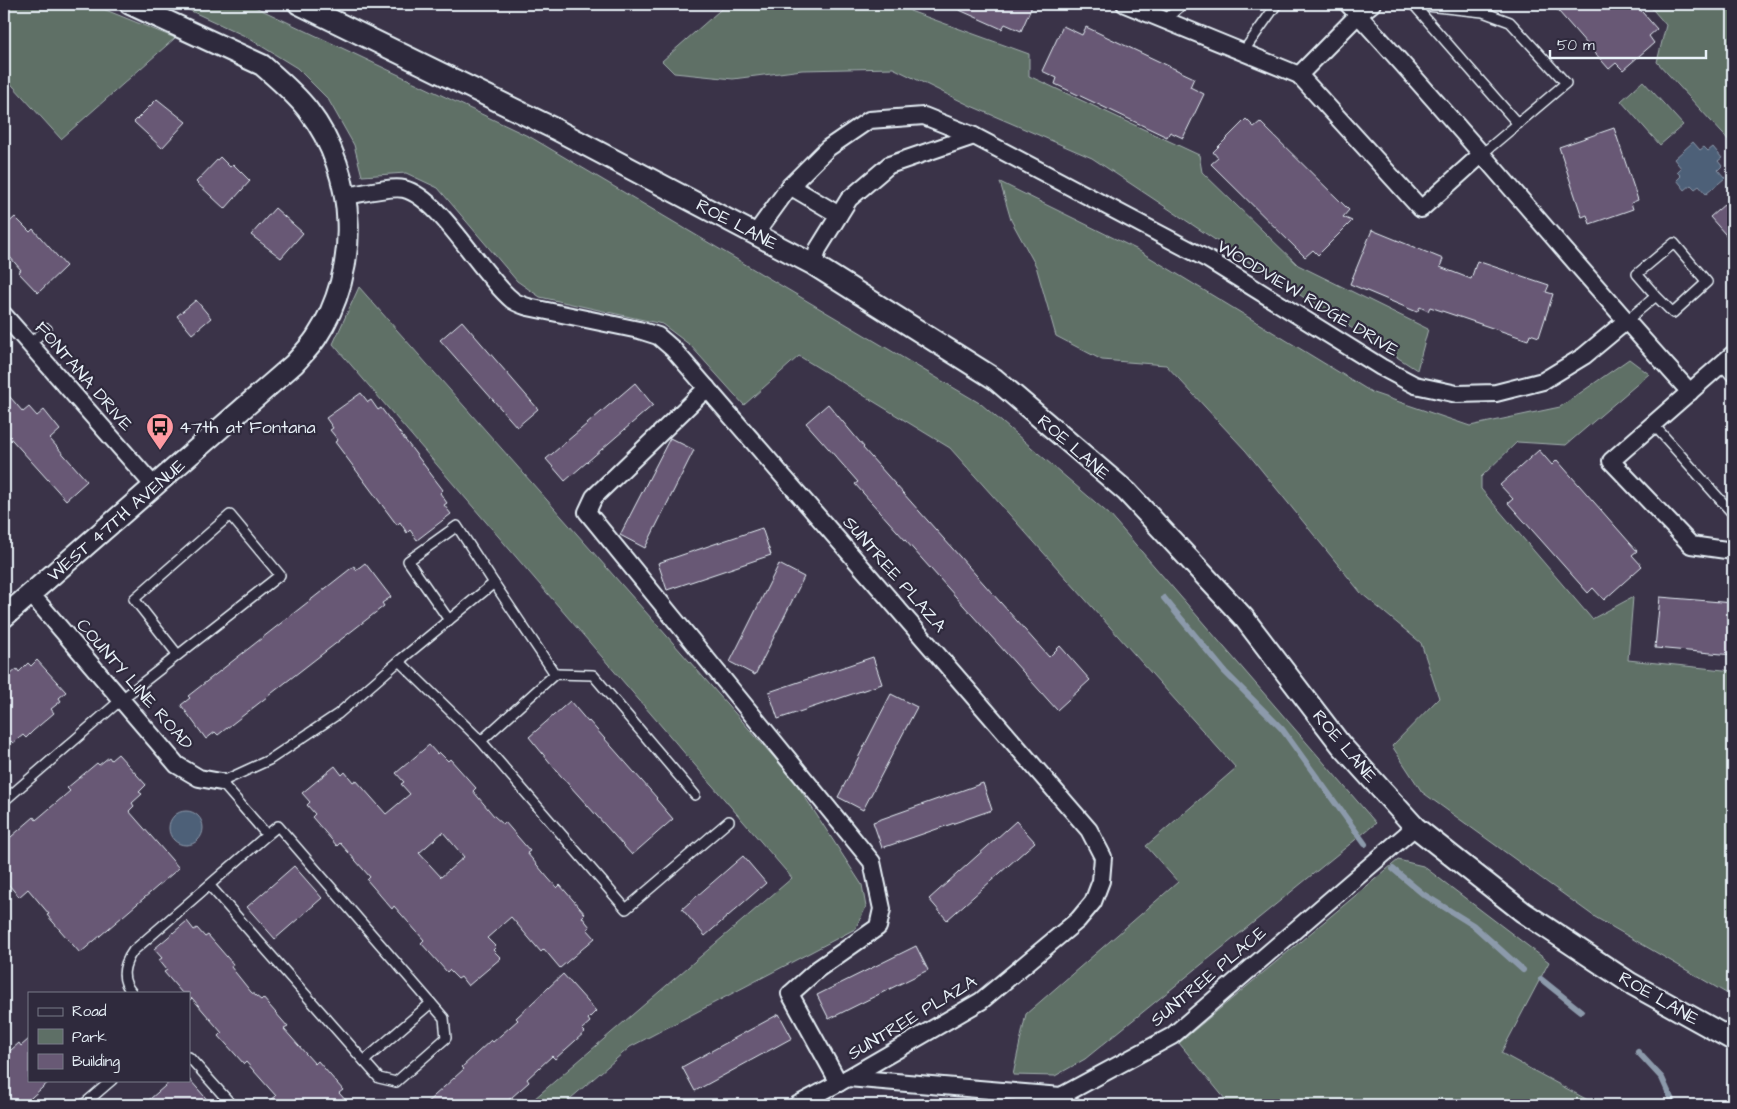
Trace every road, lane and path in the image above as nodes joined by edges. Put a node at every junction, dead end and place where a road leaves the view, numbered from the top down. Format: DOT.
graph roads {
  1 [pos="130,4"];
  2 [pos="299,4"];
  3 [pos="1125,4"];
  4 [pos="1182,4"];
  5 [pos="1277,4"];
  6 [pos="1372,4"];
  7 [pos="1408,4"];
  8 [pos="1413,4"];
  9 [pos="1353,9"];
  10 [pos="1165,20"];
  11 [pos="1243,52"];
  12 [pos="1299,75"];
  13 [pos="1518,124"];
  14 [pos="974,136"];
  15 [pos="1482,154"];
  16 [pos="790,186"];
  17 [pos="346,196"];
  18 [pos="839,215"];
  19 [pos="756,233"];
  20 [pos="814,265"];
  21 [pos="1656,296"];
  22 [pos="4,315"];
  23 [pos="1625,322"];
  24 [pos="47,329"];
  25 [pos="29,344"];
  26 [pos="1727,359"];
  27 [pos="1733,378"];
  28 [pos="707,388"];
  29 [pos="1690,392"];
  30 [pos="1653,424"];
  31 [pos="154,486"];
  32 [pos="1733,514"];
  33 [pos="1733,550"];
  34 [pos="494,583"];
  35 [pos="31,594"];
  36 [pos="4,618"];
  37 [pos="449,620"];
  38 [pos="178,655"];
  39 [pos="399,661"];
  40 [pos="555,674"];
  41 [pos="122,699"];
  42 [pos="481,742"];
  43 [pos="221,782"];
  44 [pos="695,795"];
  45 [pos="4,801"];
  46 [pos="729,820"];
  47 [pos="1415,827"];
  48 [pos="267,836"];
  49 [pos="210,886"];
  50 [pos="132,992"];
  51 [pos="431,1004"];
  52 [pos="1733,1040"];
  53 [pos="190,1058"];
  54 [pos="364,1061"];
  55 [pos="844,1081"];
  56 [pos="110,1082"];
  57 [pos="1018,1099"];
  58 [pos="83,1105"];
  59 [pos="232,1105"];
  60 [pos="797,1105"];
  1 -- 17 [label="street, WEST 47TH AVENUE"];
  2 -- 19 [label="street, ROE LANE"];
  3 -- 10 [label="street"];
  4 -- 10 [label="lane"];
  5 -- 11 [label="lane"];
  6 -- 9 [label="street"];
  7 -- 8 [label="lane"];
  8 -- 13 [label="lane"];
  8 -- 13 [label="lane"];
  9 -- 12 [label="street"];
  9 -- 15 [label="street"];
  10 -- 11 [label="street"];
  11 -- 12 [label="street"];
  12 -- 15 [label="street"];
  13 -- 15 [label="lane"];
  14 -- 16 [label="street, WOODVIEW RIDGE DRIVE"];
  14 -- 18 [label="street"];
  14 -- 23 [label="street, WOODVIEW RIDGE DRIVE"];
  15 -- 23 [label="street"];
  16 -- 18 [label="street"];
  16 -- 19 [label="street, WOODVIEW RIDGE DRIVE"];
  17 -- 28 [label="street, SUNTREE PLAZA"];
  17 -- 31 [label="street, WEST 47TH AVENUE"];
  18 -- 20 [label="street"];
  19 -- 20 [label="street, ROE LANE"];
  20 -- 47 [label="street, ROE LANE"];
  21 -- 21 [label="lane"];
  21 -- 23 [label="lane"];
  22 -- 25 [label="street, FONTANA DRIVE"];
  23 -- 29 [label="street"];
  24 -- 25 [label="lane"];
  25 -- 31 [label="street, FONTANA DRIVE"];
  26 -- 27 [label="lane"];
  26 -- 29 [label="street"];
  28 -- 55 [label="street"];
  28 -- 55 [label="street, SUNTREE PLAZA"];
  29 -- 30 [label="street"];
  30 -- 32 [label="lane"];
  30 -- 33 [label="street"];
  31 -- 35 [label="street, WEST 47TH AVENUE"];
  34 -- 37 [label="lane"];
  34 -- 37 [label="lane"];
  34 -- 40 [label="lane"];
  35 -- 36 [label="street, WEST 47TH AVENUE"];
  35 -- 41 [label="street, COUNTY LINE ROAD"];
  37 -- 39 [label="lane"];
  38 -- 38 [label="lane"];
  38 -- 41 [label="lane"];
  39 -- 42 [label="lane"];
  39 -- 43 [label="lane"];
  40 -- 42 [label="lane"];
  40 -- 44 [label="lane"];
  41 -- 43 [label="street, COUNTY LINE ROAD"];
  41 -- 45 [label="lane"];
  42 -- 46 [label="lane"];
  43 -- 48 [label="lane"];
  47 -- 52 [label="street, ROE LANE"];
  47 -- 57 [label="street, SUNTREE PLACE"];
  48 -- 49 [label="lane"];
  48 -- 51 [label="lane"];
  49 -- 50 [label="lane"];
  49 -- 54 [label="lane"];
  51 -- 54 [label="lane"];
  51 -- 54 [label="lane"];
  53 -- 59 [label="lane"];
  55 -- 57 [label="street, SUNTREE PLACE"];
  55 -- 60 [label="street"];
  56 -- 58 [label="lane"];
}
